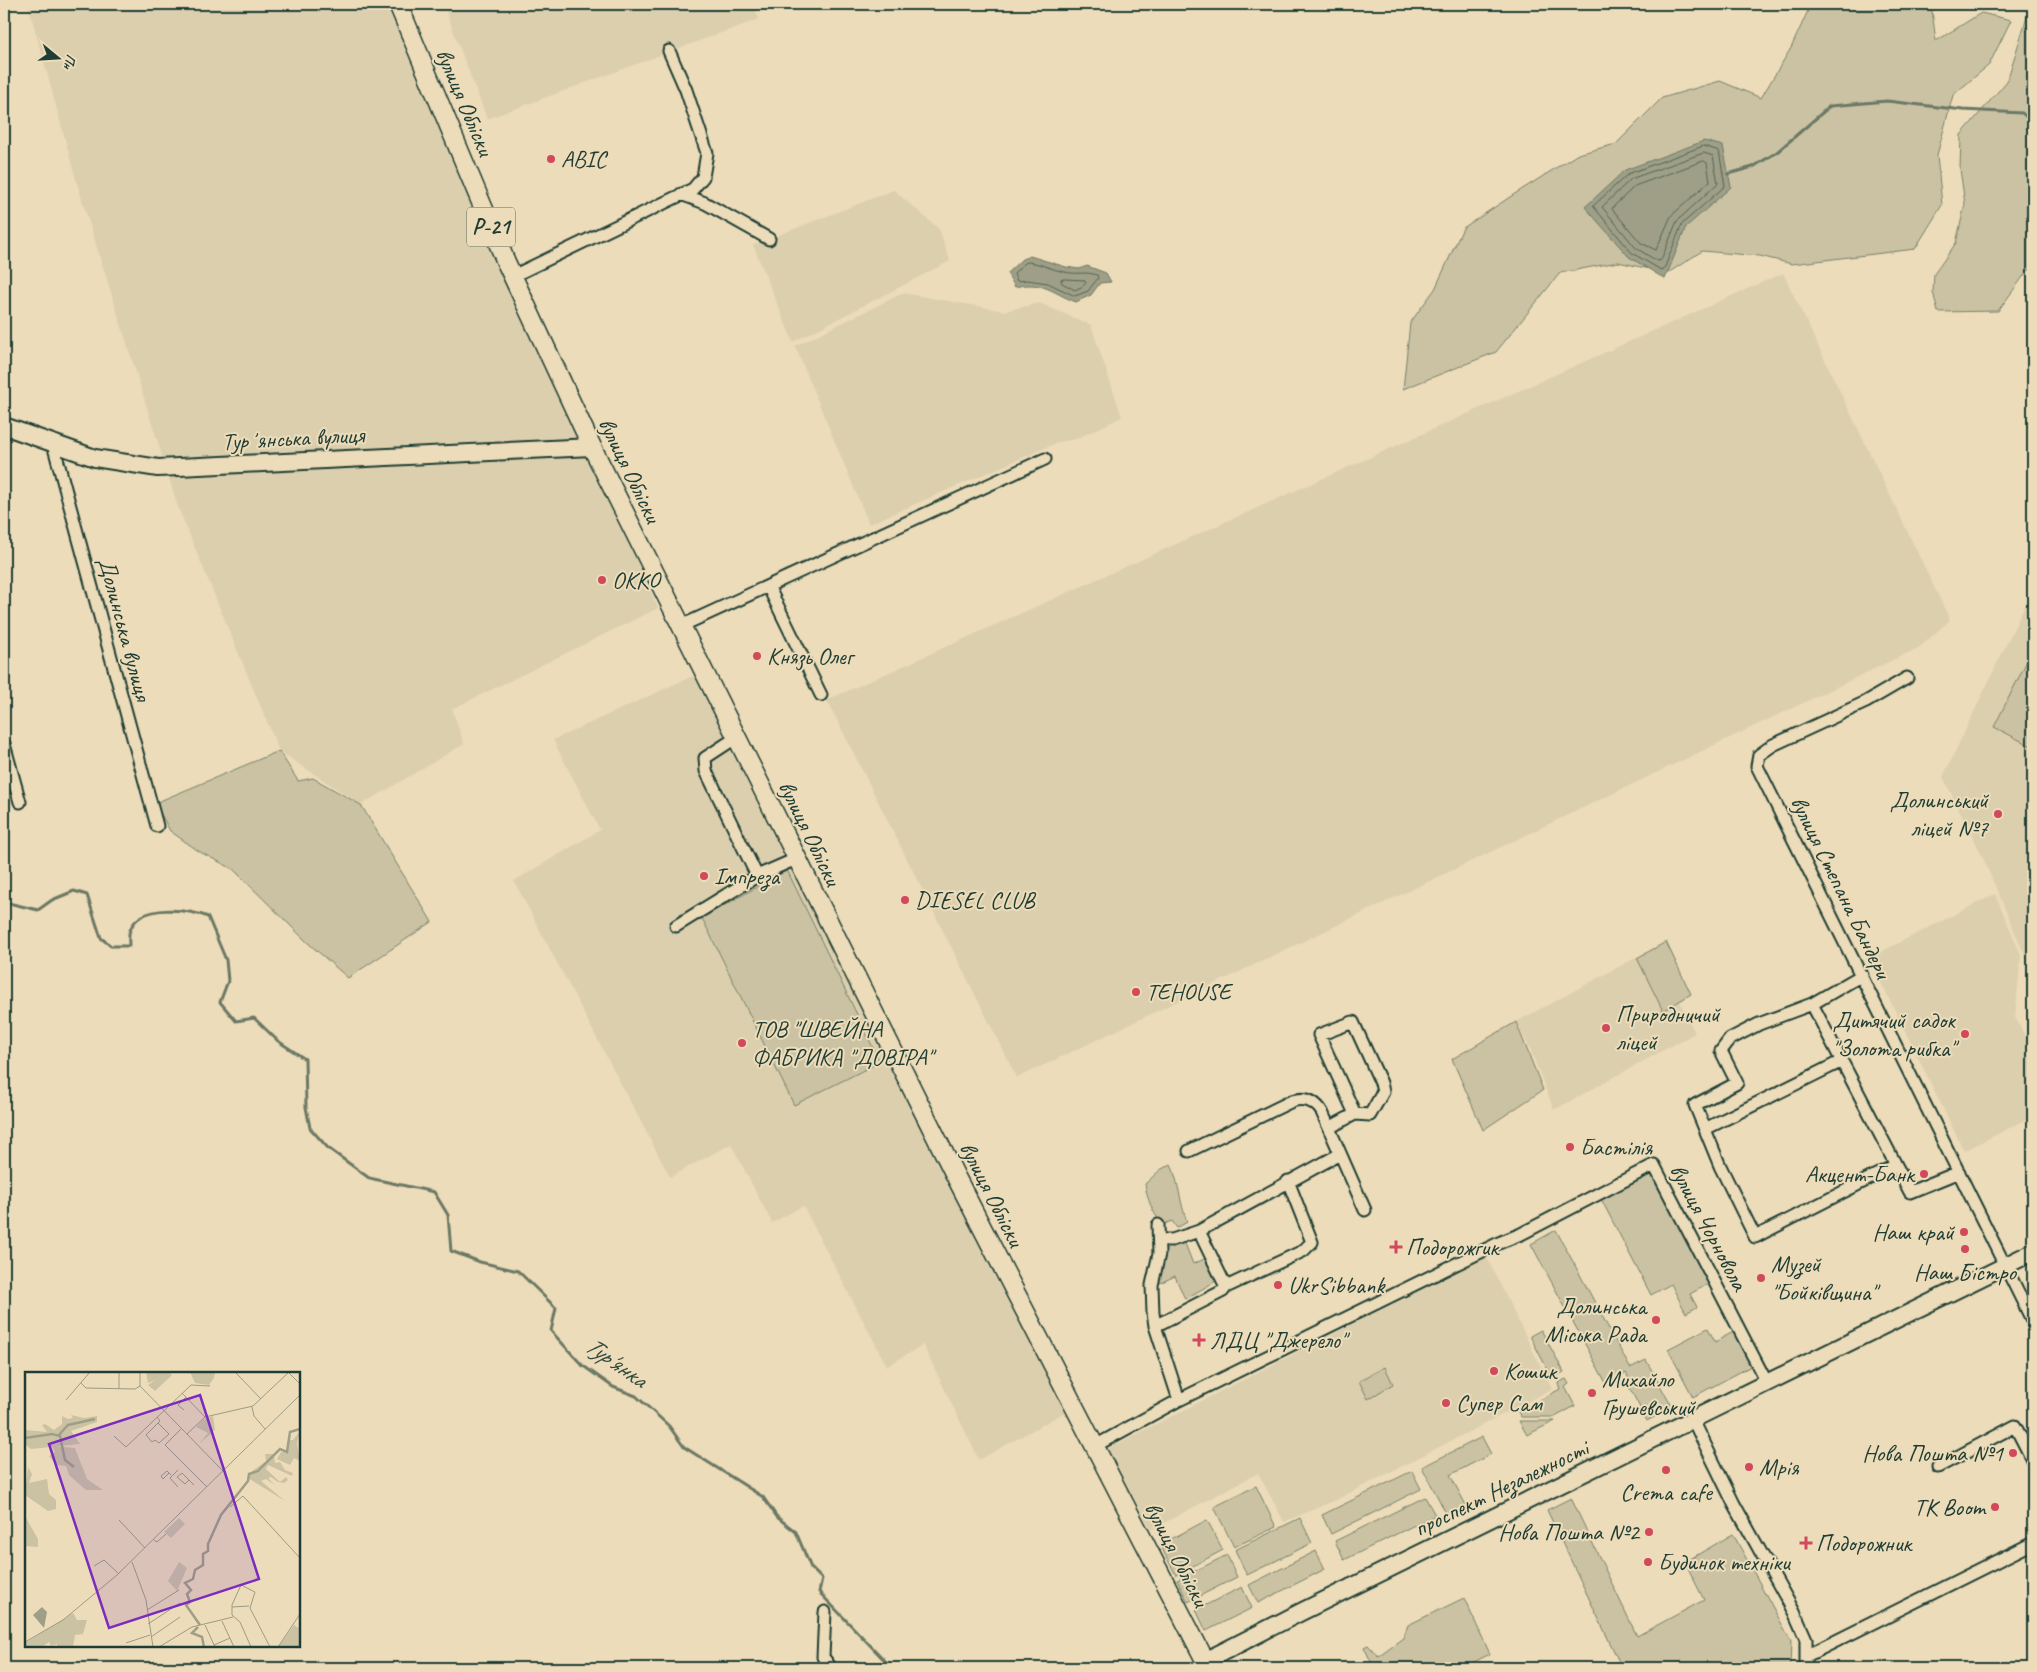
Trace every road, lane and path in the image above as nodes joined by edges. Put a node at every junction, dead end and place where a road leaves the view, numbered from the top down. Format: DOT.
graph roads {
  1 [pos="398,4"];
  2 [pos="670,51"];
  3 [pos="681,194"];
  4 [pos="769,239"];
  5 [pos="513,276"];
  6 [pos="4,426"];
  7 [pos="53,444"];
  8 [pos="592,447"];
  9 [pos="1045,459"];
  10 [pos="768,586"];
  11 [pos="681,626"];
  12 [pos="1907,678"];
  13 [pos="821,695"];
  14 [pos="737,737"];
  15 [pos="4,744"];
  16 [pos="20,802"];
  17 [pos="157,826"];
  18 [pos="796,860"];
  19 [pos="757,876"];
  20 [pos="676,926"];
  21 [pos="1862,975"];
  22 [pos="1812,1004"];
  23 [pos="1842,1062"];
  24 [pos="1355,1114"];
  25 [pos="1328,1128"];
  26 [pos="1706,1129"];
  27 [pos="1189,1151"];
  28 [pos="1340,1154"];
  29 [pos="1896,1165"];
  30 [pos="1959,1172"];
  31 [pos="1288,1181"];
  32 [pos="1364,1210"];
  33 [pos="1158,1225"];
  34 [pos="1199,1231"];
  35 [pos="1160,1240"];
  36 [pos="2033,1252"];
  37 [pos="2005,1266"];
  38 [pos="1226,1287"];
  39 [pos="2033,1322"];
  40 [pos="1155,1326"];
  41 [pos="1767,1383"];
  42 [pos="1179,1400"];
  43 [pos="1693,1420"];
  44 [pos="1095,1446"];
  45 [pos="2033,1461"];
  46 [pos="1938,1467"];
  47 [pos="2033,1543"];
  48 [pos="825,1612"];
  49 [pos="1808,1655"];
  50 [pos="1207,1665"];
  51 [pos="831,1668"];
  52 [pos="1806,1668"];
  1 -- 5 [label="main road, вулиця Обліски / Р-21"];
  2 -- 3 [label="street"];
  3 -- 4 [label="street"];
  3 -- 5 [label="street"];
  5 -- 8 [label="main road, вулиця Обліски / Р-21"];
  6 -- 7 [label="main road, Турʼянська вулиця"];
  7 -- 8 [label="main road, Турʼянська вулиця"];
  7 -- 17 [label="street, Долинська вулиця"];
  8 -- 11 [label="main road, вулиця Обліски / Р-21"];
  9 -- 10 [label="street"];
  10 -- 11 [label="street"];
  10 -- 13 [label="street"];
  11 -- 14 [label="main road, вулиця Обліски / Р-21"];
  12 -- 21 [label="street, вулиця Степана Бандери"];
  14 -- 18 [label="main road, вулиця Обліски / Р-21"];
  14 -- 19 [label="street"];
  15 -- 16 [label="street"];
  18 -- 19 [label="street"];
  18 -- 44 [label="main road, вулиця Обліски / Р-21"];
  19 -- 20 [label="street"];
  21 -- 22 [label="street"];
  21 -- 30 [label="street, вулиця Степана Бандери"];
  22 -- 23 [label="street"];
  22 -- 26 [label="street"];
  23 -- 26 [label="street"];
  23 -- 29 [label="street"];
  24 -- 24 [label="street"];
  24 -- 25 [label="street"];
  25 -- 27 [label="street"];
  25 -- 28 [label="street"];
  26 -- 29 [label="street"];
  28 -- 31 [label="street"];
  28 -- 32 [label="street"];
  29 -- 30 [label="street"];
  30 -- 37 [label="street, вулиця Степана Бандери"];
  31 -- 34 [label="street"];
  31 -- 38 [label="street"];
  33 -- 35 [label="street"];
  34 -- 35 [label="street"];
  34 -- 38 [label="street"];
  35 -- 40 [label="street"];
  36 -- 37 [label="main road, проспект Незалежності"];
  37 -- 39 [label="street, вулиця Степана Бандери"];
  37 -- 41 [label="main road, проспект Незалежності"];
  38 -- 40 [label="street"];
  40 -- 42 [label="street"];
  41 -- 42 [label="street, вулиця Чорновола"];
  41 -- 43 [label="main road, проспект Незалежності"];
  42 -- 44 [label="street, вулиця Чорновола"];
  43 -- 49 [label="street"];
  43 -- 50 [label="main road, проспект Незалежності"];
  44 -- 50 [label="main road, вулиця Обліски / Р-21"];
  45 -- 46 [label="street"];
  47 -- 49 [label="street"];
  48 -- 51 [label="street"];
  49 -- 52 [label="street"];
}
